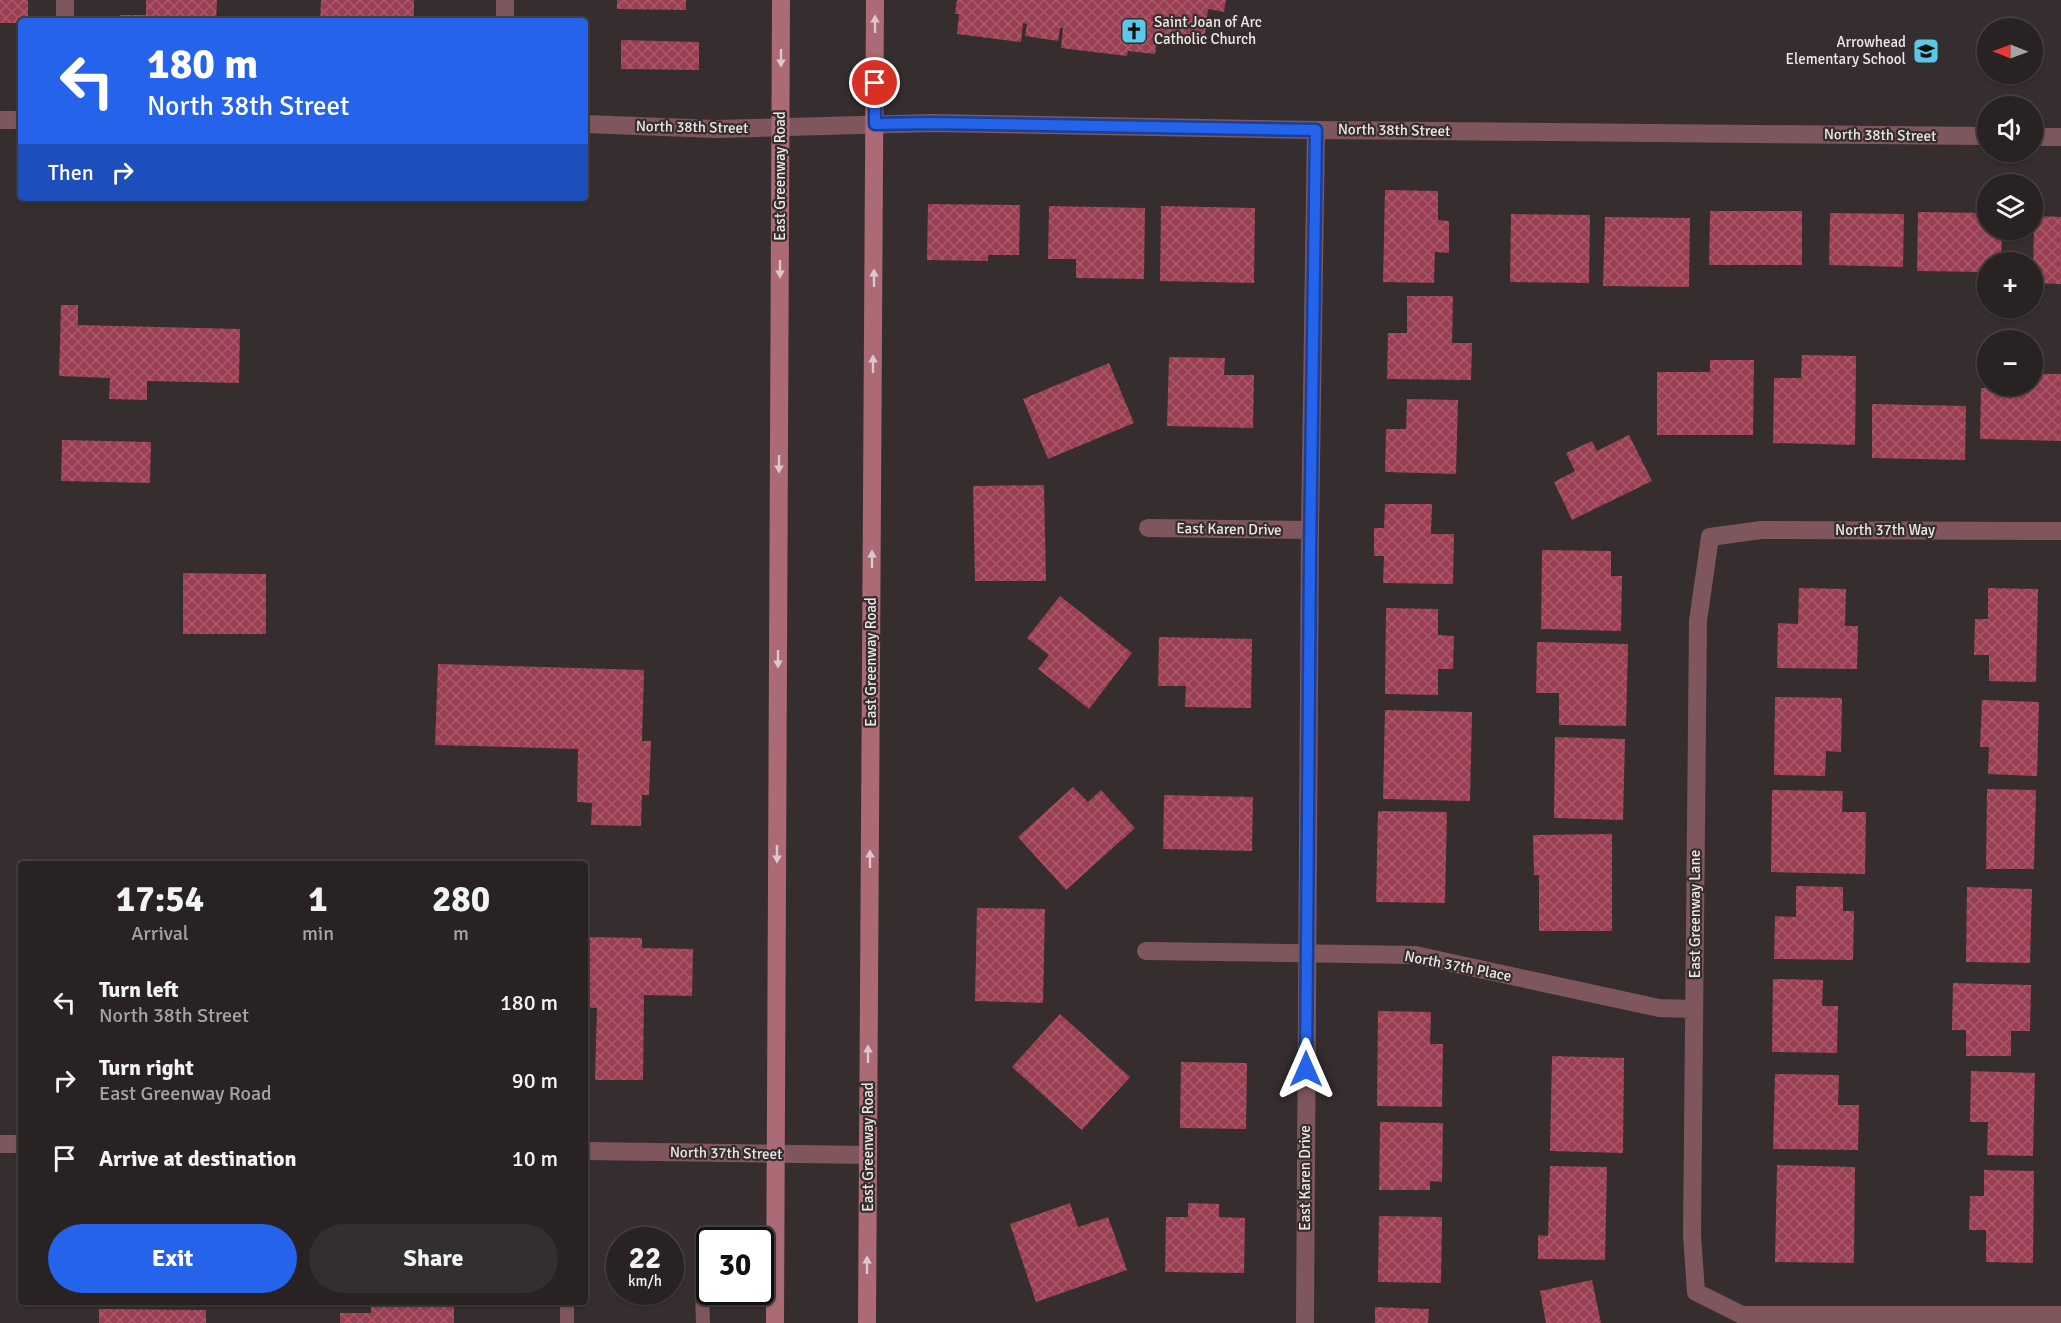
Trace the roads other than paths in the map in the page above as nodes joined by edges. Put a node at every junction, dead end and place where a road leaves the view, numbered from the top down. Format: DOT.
graph roads {
  1 [pos="65,0"];
  2 [pos="505,0"];
  3 [pos="781,0"];
  4 [pos="875,0"];
  5 [pos="65,18"];
  6 [pos="505,18"];
  7 [pos="0,120"];
  8 [pos="18,120"];
  9 [pos="588,124"];
  10 [pos="875,124"];
  11 [pos="780,127"];
  12 [pos="1316,130"];
  13 [pos="1977,136"];
  14 [pos="2043,137"];
  15 [pos="2061,137"];
  16 [pos="1148,528"];
  17 [pos="1310,530"];
  18 [pos="2061,531"];
  19 [pos="1710,537"];
  20 [pos="1146,951"];
  21 [pos="1306,953"];
  22 [pos="1694,1009"];
  23 [pos="0,1144"];
  24 [pos="18,1144"];
  25 [pos="588,1151"];
  26 [pos="776,1154"];
  27 [pos="868,1155"];
  28 [pos="771,1227"];
  29 [pos="567,1305"];
  30 [pos="702,1305"];
  31 [pos="773,1305"];
  32 [pos="2061,1315"];
  33 [pos="567,1323"];
  34 [pos="703,1323"];
  35 [pos="775,1323"];
  36 [pos="867,1323"];
  37 [pos="1305,1323"];
  1 -- 5 [label="street"];
  2 -- 6 [label="street"];
  3 -- 11 [label="main road, East Greenway Road, one-way"];
  10 -- 4 [label="main road, East Greenway Road, one-way"];
  7 -- 8 [label="street"];
  9 -- 11 [label="street, North 38th Street"];
  10 -- 11 [label="street, North 38th Street"];
  10 -- 12 [label="street, North 38th Street"];
  27 -- 10 [label="main road, East Greenway Road, one-way"];
  11 -- 26 [label="main road, East Greenway Road, one-way"];
  12 -- 13 [label="street, North 38th Street"];
  12 -- 17 [label="street, East Karen Drive"];
  14 -- 15 [label="street"];
  16 -- 17 [label="street, East Karen Drive"];
  17 -- 21 [label="street, East Karen Drive"];
  18 -- 19 [label="street, North 37th Way"];
  19 -- 22 [label="street, East Greenway Lane"];
  20 -- 21 [label="street, North 37th Place"];
  21 -- 22 [label="street, North 37th Place"];
  21 -- 37 [label="street, East Karen Drive"];
  22 -- 32 [label="street, East Greenway Lane"];
  23 -- 24 [label="street"];
  25 -- 26 [label="street, North 37th Street"];
  26 -- 27 [label="street, North 37th Street"];
  26 -- 28 [label="main road, East Greenway Road"];
  36 -- 27 [label="main road, East Greenway Road, one-way"];
  29 -- 33 [label="lane"];
  30 -- 34 [label="lane"];
  31 -- 35 [label="main road, East Greenway Road"];
}
